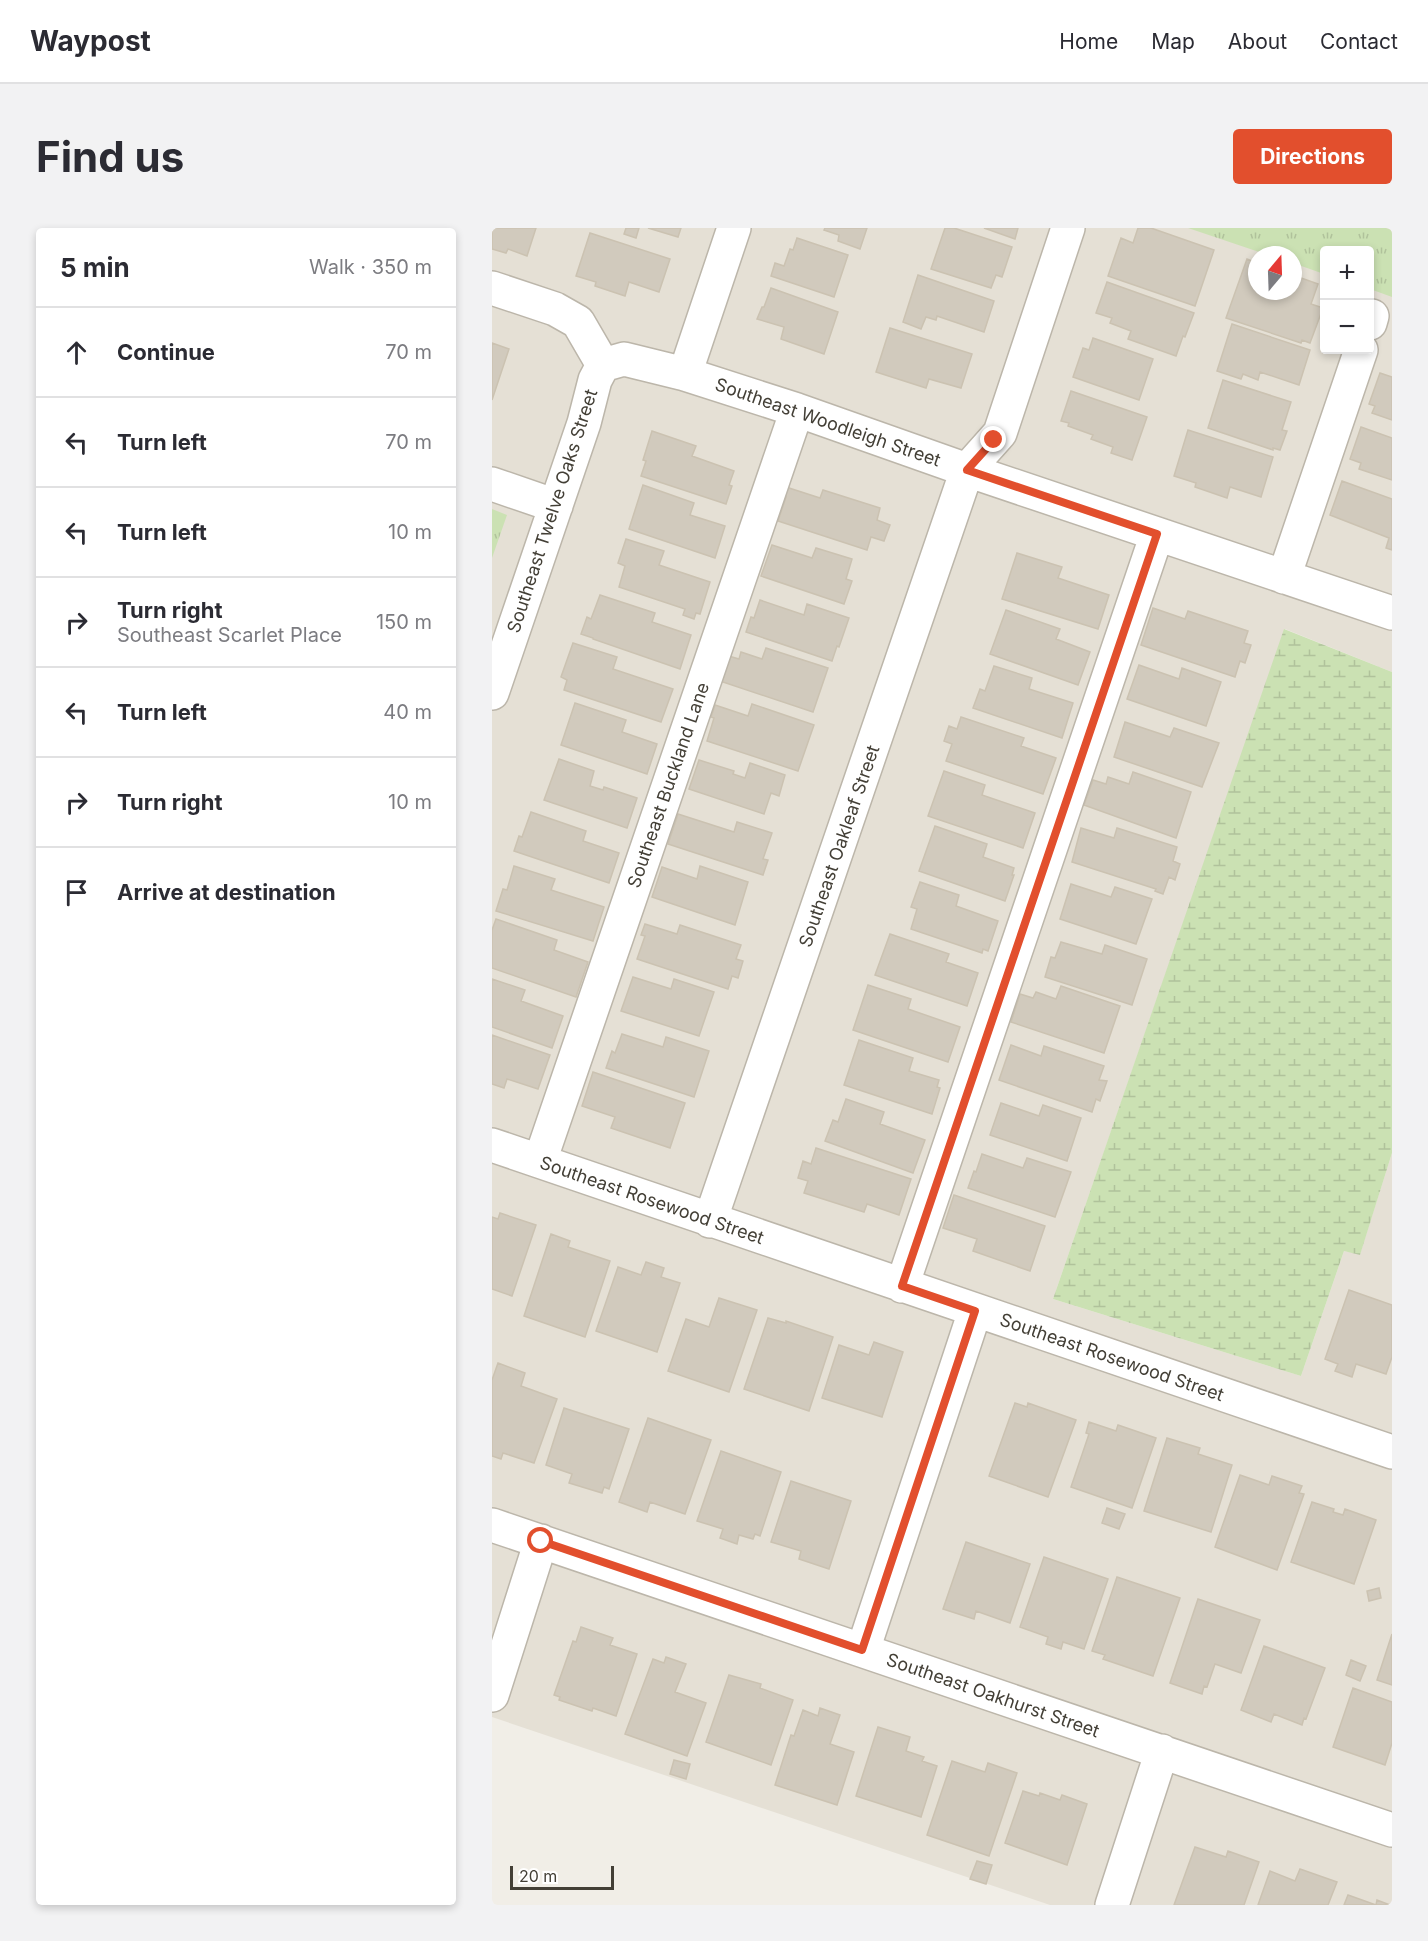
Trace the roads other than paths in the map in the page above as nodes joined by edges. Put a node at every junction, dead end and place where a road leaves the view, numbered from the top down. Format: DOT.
graph roads {
  1 [pos="734,228"];
  2 [pos="1068,228"];
  3 [pos="492,288"];
  4 [pos="1359,354"];
  5 [pos="603,365"];
  6 [pos="685,374"];
  7 [pos="796,410"];
  8 [pos="967,470"];
  9 [pos="492,484"];
  10 [pos="556,506"];
  11 [pos="1157,534"];
  12 [pos="1284,577"];
  13 [pos="1392,613"];
  14 [pos="492,693"];
  15 [pos="492,1145"];
  16 [pos="540,1161"];
  17 [pos="710,1221"];
  18 [pos="902,1286"];
  19 [pos="975,1311"];
  20 [pos="1392,1452"];
  21 [pos="492,1525"];
  22 [pos="541,1541"];
  23 [pos="862,1650"];
  24 [pos="492,1695"];
  25 [pos="1161,1751"];
  26 [pos="1392,1830"];
  27 [pos="1112,1905"];
  1 -- 6 [label="street"];
  2 -- 8 [label="street"];
  3 -- 5 [label="street"];
  4 -- 12 [label="street"];
  5 -- 6 [label="street, Southeast Woodleigh Street"];
  5 -- 10 [label="street, Southeast Twelve Oaks Street"];
  6 -- 7 [label="street, Southeast Woodleigh Street"];
  7 -- 8 [label="street, Southeast Woodleigh Street"];
  7 -- 16 [label="street, Southeast Buckland Lane"];
  8 -- 11 [label="street, Southeast Woodleigh Street"];
  8 -- 17 [label="street, Southeast Oakleaf Street"];
  9 -- 10 [label="street"];
  10 -- 14 [label="street, Southeast Twelve Oaks Street"];
  11 -- 12 [label="street, Southeast Woodleigh Street"];
  11 -- 18 [label="street"];
  12 -- 13 [label="street, Southeast Woodleigh Street"];
  15 -- 16 [label="street, Southeast Rosewood Street"];
  16 -- 17 [label="street, Southeast Rosewood Street"];
  17 -- 18 [label="street, Southeast Rosewood Street"];
  18 -- 19 [label="street, Southeast Rosewood Street"];
  19 -- 20 [label="street, Southeast Rosewood Street"];
  19 -- 23 [label="street"];
  21 -- 22 [label="street, Southeast Oakhurst Street"];
  22 -- 23 [label="street, Southeast Oakhurst Street"];
  22 -- 24 [label="street"];
  23 -- 25 [label="street, Southeast Oakhurst Street"];
  25 -- 26 [label="street, Southeast Oakhurst Street"];
  25 -- 27 [label="street"];
}
